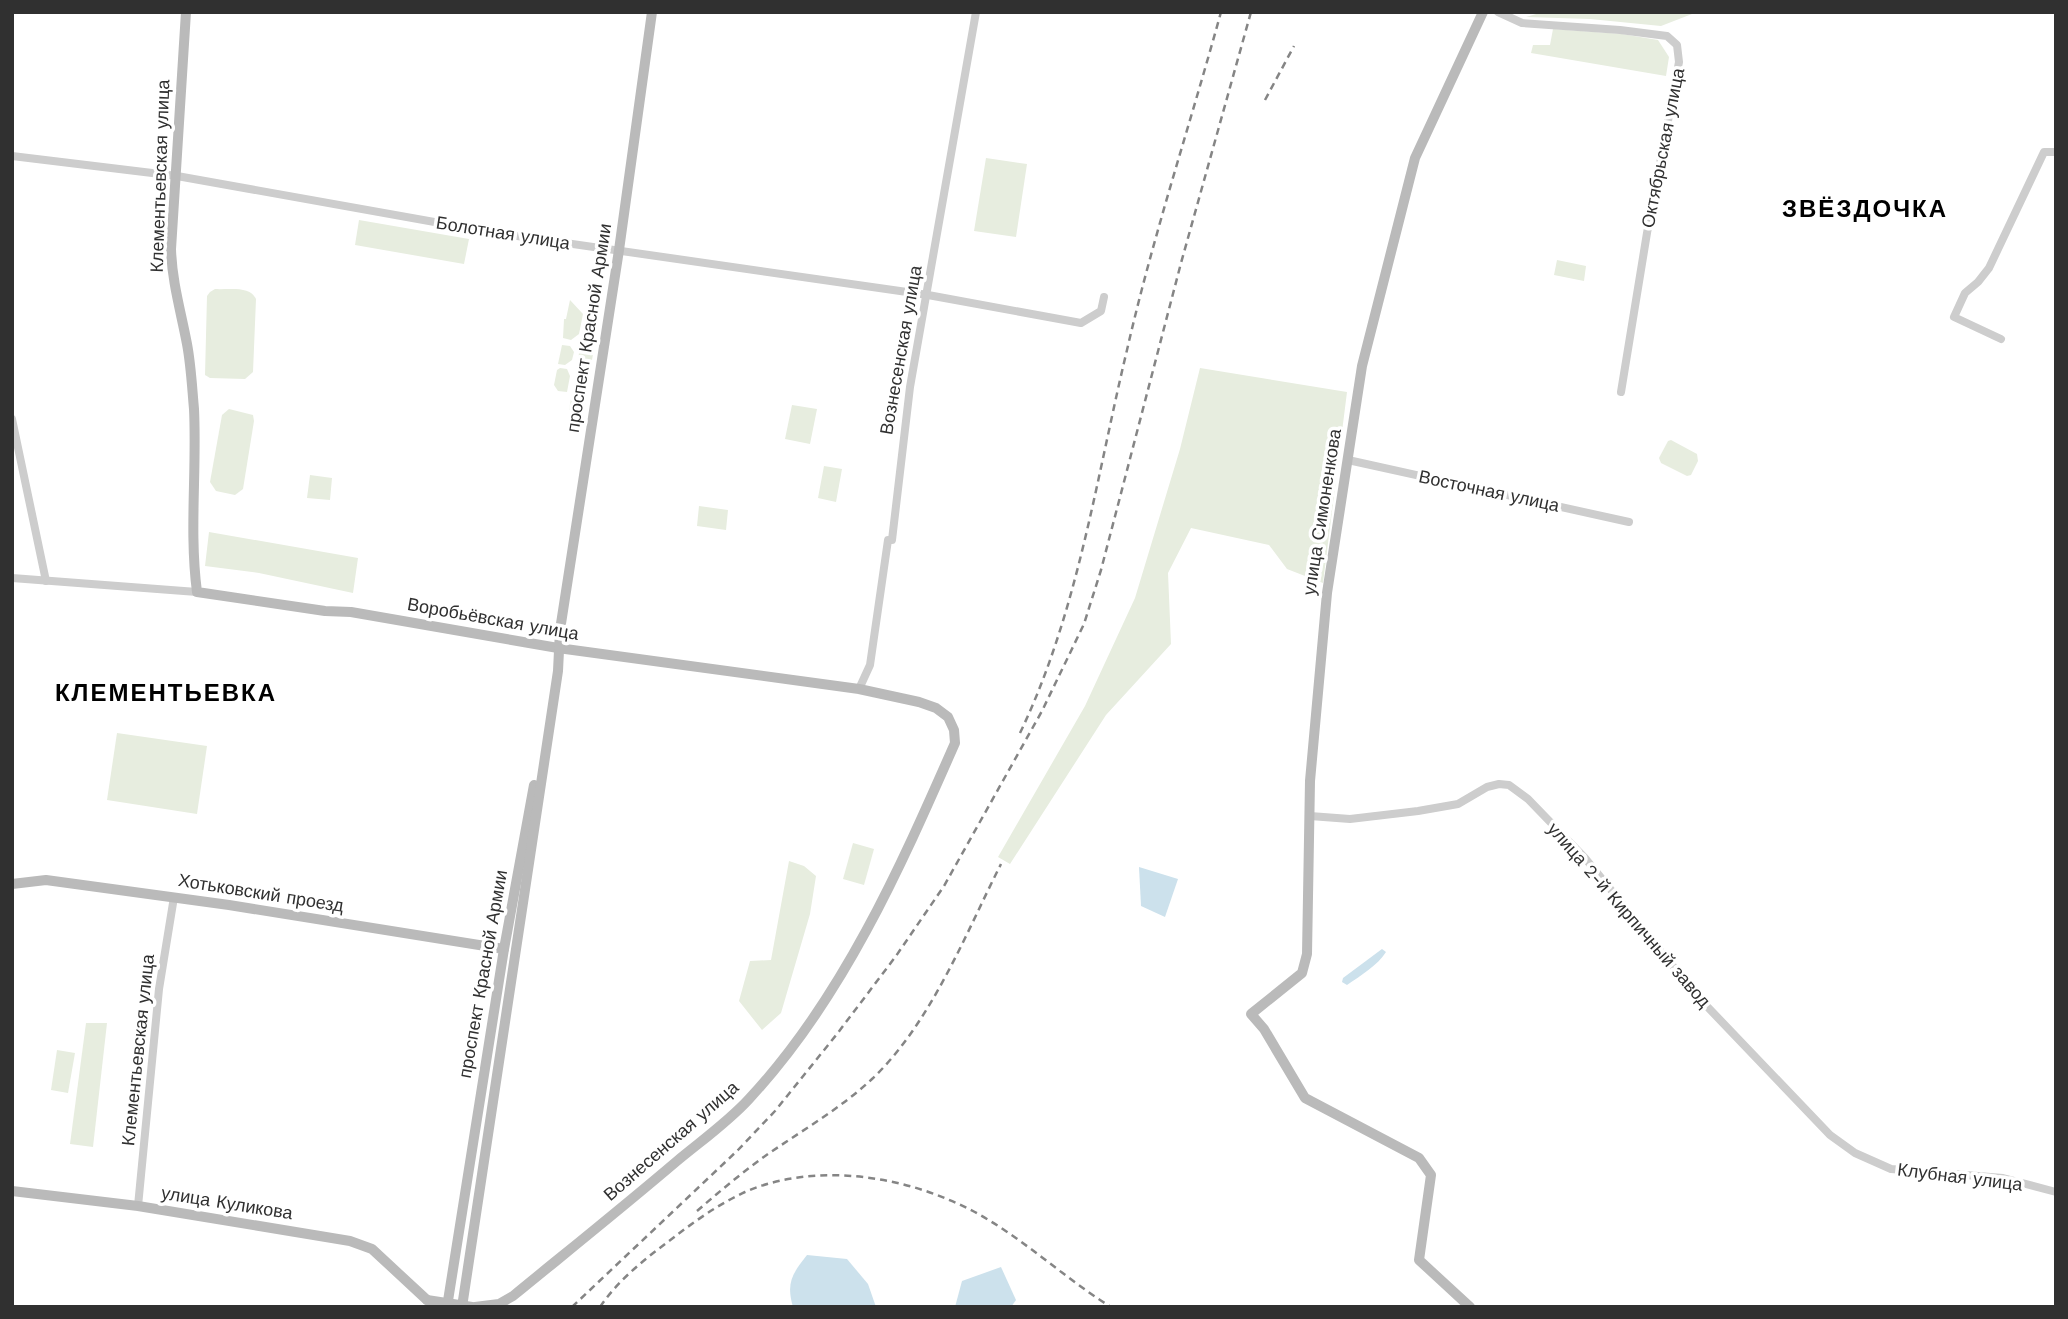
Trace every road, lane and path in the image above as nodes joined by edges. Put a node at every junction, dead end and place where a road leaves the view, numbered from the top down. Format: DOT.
graph roads {
  1 [pos="186,12"];
  2 [pos="652,12"];
  3 [pos="976,12"];
  4 [pos="1483,12"];
  5 [pos="1498,12"];
  6 [pos="2056,152"];
  7 [pos="12,156"];
  8 [pos="177,176"];
  9 [pos="619,250"];
  10 [pos="928,295"];
  11 [pos="1104,297"];
  12 [pos="2001,340"];
  13 [pos="1621,393"];
  14 [pos="12,419"];
  15 [pos="1348,460"];
  16 [pos="1629,522"];
  17 [pos="12,578"];
  18 [pos="46,581"];
  19 [pos="197,592"];
  20 [pos="558,648"];
  21 [pos="859,690"];
  22 [pos="954,730"];
  23 [pos="1310,816"];
  24 [pos="12,884"];
  25 [pos="174,897"];
  26 [pos="504,949"];
  27 [pos="1830,1135"];
  28 [pos="12,1191"];
  29 [pos="2056,1192"];
  30 [pos="138,1206"];
  31 [pos="423,1296"];
  32 [pos="447,1307"];
  33 [pos="462,1307"];
  34 [pos="474,1307"];
  35 [pos="1470,1307"];
  1 -- 8 [label="main road, Клементьевская улица"];
  2 -- 9 [label="main road, проспект Красной Армии"];
  3 -- 10 [label="street, Вознесенская улица"];
  4 -- 15 [label="main road, улица Симоненкова"];
  5 -- 13 [label="street, Октябрьская улица"];
  6 -- 12 [label="street"];
  7 -- 8 [label="street, Болотная улица"];
  8 -- 9 [label="street, Болотная улица"];
  8 -- 19 [label="main road, Клементьевская улица"];
  9 -- 10 [label="street, Болотная улица"];
  9 -- 20 [label="main road, проспект Красной Армии"];
  10 -- 11 [label="street, Болотная улица"];
  10 -- 21 [label="street, Вознесенская улица"];
  14 -- 18 [label="street"];
  15 -- 16 [label="street, Восточная улица"];
  15 -- 23 [label="main road, улица Симоненкова"];
  17 -- 18 [label="street, Воробьёвская улица"];
  18 -- 19 [label="street, Воробьёвская улица"];
  19 -- 20 [label="main road, Воробьёвская улица"];
  20 -- 21 [label="main road, Воробьёвская улица"];
  20 -- 26 [label="main road, проспект Красной Армии"];
  20 -- 33 [label="main road, проспект Красной Армии"];
  21 -- 22 [label="main road, Воробьёвская улица"];
  22 -- 34 [label="main road, Вознесенская улица"];
  23 -- 27 [label="street, улица 2-й Кирпичный завод"];
  23 -- 35 [label="main road, улица Симоненкова"];
  24 -- 25 [label="main road, Хотьковский проезд"];
  25 -- 26 [label="main road, Хотьковский проезд"];
  25 -- 30 [label="street, Клементьевская улица"];
  26 -- 32 [label="main road, проспект Красной Армии"];
  27 -- 29 [label="street, Клубная улица"];
  28 -- 30 [label="main road, улица Куликова"];
  30 -- 31 [label="main road, улица Куликова"];
  31 -- 34 [label="main road, Вознесенская улица, bridge"];
}
